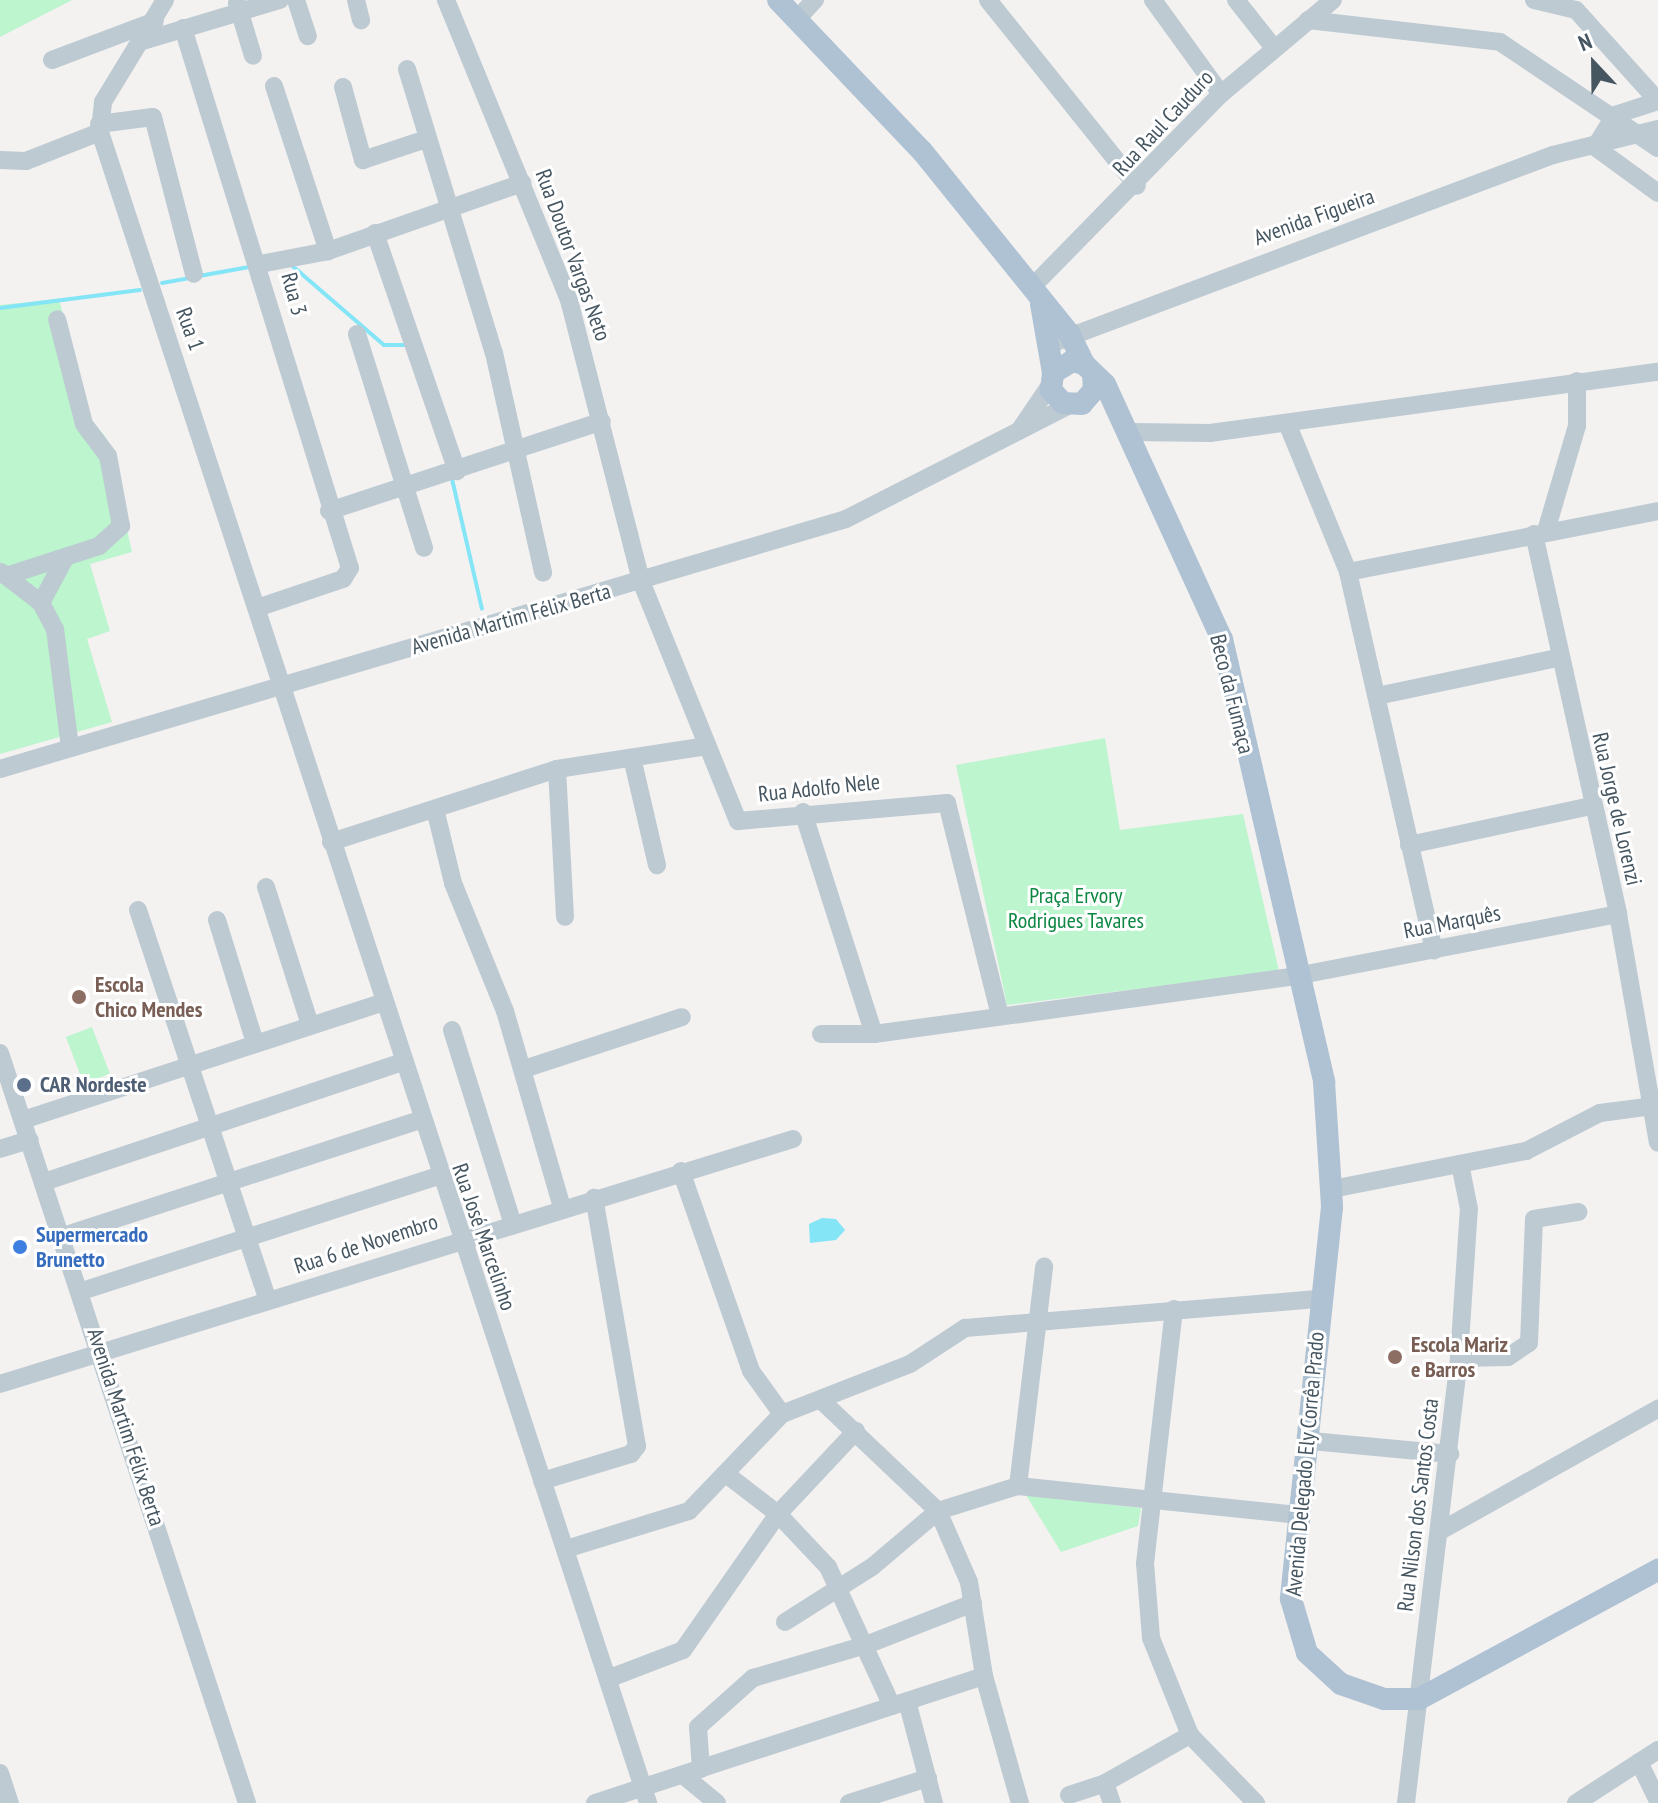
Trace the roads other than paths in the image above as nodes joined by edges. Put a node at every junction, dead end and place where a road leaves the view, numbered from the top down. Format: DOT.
graph roads {
  1 [pos="165,0"];
  2 [pos="280,0"];
  3 [pos="296,0"];
  4 [pos="356,0"];
  5 [pos="446,0"];
  6 [pos="815,0"];
  7 [pos="988,0"];
  8 [pos="1153,0"];
  9 [pos="1236,0"];
  10 [pos="1534,0"];
  11 [pos="238,6"];
  12 [pos="787,6"];
  13 [pos="1333,8"];
  14 [pos="361,20"];
  15 [pos="155,21"];
  16 [pos="183,28"];
  17 [pos="308,36"];
  18 [pos="143,41"];
  19 [pos="1274,48"];
  20 [pos="253,56"];
  21 [pos="52,60"];
  22 [pos="407,69"];
  23 [pos="274,86"];
  24 [pos="343,87"];
  25 [pos="1221,94"];
  26 [pos="1658,101"];
  27 [pos="1615,115"];
  28 [pos="100,128"];
  29 [pos="1658,129"];
  30 [pos="1638,136"];
  31 [pos="426,139"];
  32 [pos="1595,147"];
  33 [pos="1658,148"];
  34 [pos="0,160"];
  35 [pos="522,183"];
  36 [pos="1137,186"];
  37 [pos="1658,193"];
  38 [pos="448,204"];
  39 [pos="375,233"];
  40 [pos="328,251"];
  41 [pos="260,264"];
  42 [pos="194,274"];
  43 [pos="1035,289"];
  44 [pos="57,319"];
  45 [pos="357,334"];
  46 [pos="1061,338"];
  47 [pos="1089,368"];
  48 [pos="1658,372"];
  49 [pos="1052,378"];
  50 [pos="1577,381"];
  51 [pos="1078,403"];
  52 [pos="602,421"];
  53 [pos="1287,423"];
  54 [pos="1128,429"];
  55 [pos="1011,440"];
  56 [pos="514,453"];
  57 [pos="457,471"];
  58 [pos="403,487"];
  59 [pos="329,511"];
  60 [pos="1658,511"];
  61 [pos="1540,532"];
  62 [pos="424,548"];
  63 [pos="64,560"];
  64 [pos="1348,572"];
  65 [pos="543,573"];
  66 [pos="3,574"];
  67 [pos="641,581"];
  68 [pos="41,603"];
  69 [pos="257,608"];
  70 [pos="1557,658"];
  71 [pos="281,685"];
  72 [pos="1377,696"];
  73 [pos="707,746"];
  74 [pos="70,748"];
  75 [pos="633,762"];
  76 [pos="0,769"];
  77 [pos="557,769"];
  78 [pos="1591,806"];
  79 [pos="435,809"];
  80 [pos="803,812"];
  81 [pos="331,842"];
  82 [pos="1409,845"];
  83 [pos="657,865"];
  84 [pos="266,887"];
  85 [pos="138,910"];
  86 [pos="1618,914"];
  87 [pos="565,917"];
  88 [pos="217,920"];
  89 [pos="1434,950"];
  90 [pos="1296,976"];
  91 [pos="380,1003"];
  92 [pos="999,1012"];
  93 [pos="682,1017"];
  94 [pos="310,1025"];
  95 [pos="452,1030"];
  96 [pos="821,1034"];
  97 [pos="874,1034"];
  98 [pos="255,1043"];
  99 [pos="0,1053"];
  100 [pos="400,1063"];
  101 [pos="191,1064"];
  102 [pos="524,1069"];
  103 [pos="1653,1106"];
  104 [pos="23,1120"];
  105 [pos="419,1120"];
  106 [pos="211,1127"];
  107 [pos="793,1139"];
  108 [pos="30,1140"];
  109 [pos="1658,1143"];
  110 [pos="0,1149"];
  111 [pos="1460,1164"];
  112 [pos="681,1171"];
  113 [pos="437,1176"];
  114 [pos="229,1181"];
  115 [pos="44,1182"];
  116 [pos="1332,1189"];
  117 [pos="594,1198"];
  118 [pos="562,1207"];
  119 [pos="1578,1212"];
  120 [pos="512,1222"];
  121 [pos="63,1236"];
  122 [pos="247,1237"];
  123 [pos="459,1239"];
  124 [pos="1044,1267"];
  125 [pos="82,1291"];
  126 [pos="1320,1299"];
  127 [pos="268,1300"];
  128 [pos="1174,1309"];
  129 [pos="1036,1322"];
  130 [pos="102,1353"];
  131 [pos="1459,1358"];
  132 [pos="0,1384"];
  133 [pos="824,1403"];
  134 [pos="1658,1409"];
  135 [pos="782,1414"];
  136 [pos="856,1431"];
  137 [pos="1311,1441"];
  138 [pos="1450,1454"];
  139 [pos="726,1474"];
  140 [pos="542,1481"];
  141 [pos="1018,1486"];
  142 [pos="1152,1498"];
  143 [pos="938,1511"];
  144 [pos="778,1514"];
  145 [pos="1300,1515"];
  146 [pos="1442,1530"];
  147 [pos="566,1549"];
  148 [pos="1658,1570"];
  149 [pos="835,1584"];
  150 [pos="973,1603"];
  151 [pos="785,1622"];
  152 [pos="866,1645"];
  153 [pos="984,1676"];
  154 [pos="610,1678"];
  155 [pos="1419,1699"];
  156 [pos="899,1704"];
  157 [pos="1190,1735"];
  158 [pos="1658,1750"];
  159 [pos="1639,1762"];
  160 [pos="701,1769"];
  161 [pos="0,1773"];
  162 [pos="683,1775"];
  163 [pos="928,1778"];
  164 [pos="1105,1783"];
  165 [pos="1069,1795"];
  166 [pos="646,1796"];
  167 [pos="1658,1801"];
  168 [pos="10,1803"];
  169 [pos="247,1803"];
  170 [pos="595,1803"];
  171 [pos="717,1803"];
  172 [pos="849,1803"];
  173 [pos="934,1803"];
  174 [pos="1020,1803"];
  175 [pos="1112,1803"];
  176 [pos="1256,1803"];
  177 [pos="1406,1803"];
  178 [pos="1576,1803"];
  1 -- 15 [label="street"];
  2 -- 11 [label="street"];
  3 -- 17 [label="street"];
  4 -- 14 [label="street"];
  5 -- 35 [label="street, Rua Doutor Vargas Neto"];
  6 -- 12 [label="street"];
  7 -- 36 [label="street"];
  8 -- 25 [label="street"];
  9 -- 19 [label="street"];
  10 -- 26 [label="street"];
  11 -- 16 [label="street"];
  11 -- 20 [label="street"];
  12 -- 43 [label="main road"];
  13 -- 19 [label="street, Rua Raul Cauduro"];
  13 -- 27 [label="street"];
  15 -- 18 [label="street"];
  15 -- 21 [label="street"];
  16 -- 18 [label="street"];
  16 -- 41 [label="street, Rua 3"];
  18 -- 28 [label="street"];
  19 -- 25 [label="street, Rua Raul Cauduro"];
  22 -- 31 [label="street"];
  23 -- 40 [label="street"];
  24 -- 31 [label="street"];
  25 -- 36 [label="street, Rua Raul Cauduro"];
  26 -- 27 [label="street"];
  27 -- 30 [label="street"];
  27 -- 32 [label="street"];
  28 -- 34 [label="street"];
  28 -- 42 [label="street"];
  28 -- 69 [label="street, Rua 1"];
  29 -- 30 [label="street, Avenida Figueira"];
  30 -- 32 [label="street, Avenida Figueira"];
  30 -- 33 [label="street"];
  31 -- 38 [label="street"];
  32 -- 37 [label="street"];
  32 -- 46 [label="street, Avenida Figueira"];
  35 -- 38 [label="street"];
  35 -- 52 [label="street, Rua Doutor Vargas Neto"];
  36 -- 43 [label="street, Rua Raul Cauduro"];
  38 -- 39 [label="street"];
  38 -- 56 [label="street"];
  39 -- 40 [label="street"];
  39 -- 57 [label="street"];
  40 -- 41 [label="street"];
  41 -- 59 [label="street, Rua 3"];
  43 -- 46 [label="main road"];
  44 -- 63 [label="street"];
  45 -- 58 [label="street"];
  46 -- 47 [label="main road"];
  46 -- 49 [label="main road"];
  47 -- 49 [label="main road"];
  47 -- 51 [label="main road"];
  47 -- 54 [label="main road, Beco da Fumaça"];
  48 -- 50 [label="street"];
  49 -- 51 [label="main road"];
  49 -- 55 [label="street, Avenida Martim Félix Berta"];
  50 -- 53 [label="street"];
  50 -- 61 [label="street, Rua Jorge de Lorenzi"];
  51 -- 54 [label="main road"];
  51 -- 55 [label="street, Avenida Martim Félix Berta"];
  52 -- 56 [label="street"];
  52 -- 67 [label="street, Rua Doutor Vargas Neto"];
  53 -- 54 [label="street"];
  53 -- 64 [label="street"];
  54 -- 90 [label="main road, Beco da Fumaça"];
  55 -- 67 [label="street, Avenida Martim Félix Berta"];
  56 -- 57 [label="street"];
  56 -- 65 [label="street"];
  57 -- 58 [label="street"];
  58 -- 59 [label="street"];
  58 -- 62 [label="street"];
  59 -- 69 [label="street, Rua 3"];
  60 -- 61 [label="street"];
  61 -- 64 [label="street"];
  61 -- 70 [label="street, Rua Jorge de Lorenzi"];
  63 -- 66 [label="street"];
  63 -- 68 [label="street"];
  64 -- 72 [label="street"];
  66 -- 68 [label="street"];
  67 -- 71 [label="street, Avenida Martim Félix Berta"];
  67 -- 73 [label="street, Rua Adolfo Nele"];
  68 -- 74 [label="street"];
  69 -- 71 [label="street, Rua 1"];
  70 -- 72 [label="street"];
  70 -- 78 [label="street, Rua Jorge de Lorenzi"];
  71 -- 74 [label="street, Avenida Martim Félix Berta"];
  71 -- 81 [label="street, Rua José Marcelinho"];
  72 -- 82 [label="street"];
  73 -- 75 [label="street"];
  73 -- 80 [label="street, Rua Adolfo Nele"];
  74 -- 76 [label="street, Avenida Martim Félix Berta"];
  75 -- 77 [label="street"];
  75 -- 83 [label="street"];
  77 -- 79 [label="street"];
  77 -- 87 [label="street"];
  78 -- 82 [label="street"];
  78 -- 86 [label="street, Rua Jorge de Lorenzi"];
  79 -- 81 [label="street"];
  79 -- 102 [label="street"];
  80 -- 92 [label="street, Rua Adolfo Nele"];
  80 -- 97 [label="street"];
  81 -- 91 [label="street, Rua José Marcelinho"];
  82 -- 89 [label="street"];
  84 -- 94 [label="street"];
  85 -- 101 [label="street"];
  86 -- 89 [label="street, Rua Marquês"];
  86 -- 103 [label="street, Rua Jorge de Lorenzi"];
  88 -- 98 [label="street"];
  89 -- 90 [label="street, Rua Marquês"];
  90 -- 92 [label="street, Rua Marquês"];
  90 -- 116 [label="main road, Avenida Delegado Ely Corrêa Prado"];
  91 -- 94 [label="street"];
  91 -- 100 [label="street, Rua José Marcelinho"];
  92 -- 97 [label="street, Rua Marquês"];
  93 -- 102 [label="street"];
  94 -- 98 [label="street"];
  95 -- 120 [label="street"];
  96 -- 97 [label="street, Rua Marquês"];
  98 -- 101 [label="street"];
  99 -- 104 [label="street, Avenida Martim Félix Berta"];
  100 -- 105 [label="street, Rua José Marcelinho"];
  100 -- 106 [label="street"];
  101 -- 104 [label="street"];
  101 -- 106 [label="street"];
  102 -- 118 [label="street"];
  103 -- 109 [label="street, Rua Jorge de Lorenzi"];
  103 -- 111 [label="street"];
  104 -- 108 [label="street, Avenida Martim Félix Berta"];
  105 -- 113 [label="street, Rua José Marcelinho"];
  105 -- 114 [label="street"];
  106 -- 114 [label="street"];
  106 -- 115 [label="street"];
  107 -- 112 [label="street, Rua 6 de Novembro"];
  108 -- 110 [label="street"];
  108 -- 115 [label="street, Avenida Martim Félix Berta"];
  111 -- 116 [label="street"];
  111 -- 131 [label="street, Rua Nilson dos Santos Costa"];
  112 -- 117 [label="street, Rua 6 de Novembro"];
  112 -- 135 [label="street"];
  113 -- 122 [label="street"];
  113 -- 123 [label="street, Rua José Marcelinho"];
  114 -- 121 [label="street"];
  114 -- 122 [label="street"];
  115 -- 121 [label="street, Avenida Martim Félix Berta"];
  116 -- 126 [label="main road, Avenida Delegado Ely Corrêa Prado"];
  117 -- 118 [label="street, Rua 6 de Novembro"];
  117 -- 140 [label="street"];
  118 -- 120 [label="street, Rua 6 de Novembro"];
  119 -- 131 [label="street"];
  120 -- 123 [label="street, Rua 6 de Novembro"];
  121 -- 125 [label="street, Avenida Martim Félix Berta"];
  122 -- 125 [label="street"];
  122 -- 127 [label="street"];
  123 -- 127 [label="street, Rua 6 de Novembro"];
  123 -- 140 [label="street, Rua José Marcelinho"];
  124 -- 129 [label="street"];
  125 -- 130 [label="street, Avenida Martim Félix Berta"];
  126 -- 128 [label="street"];
  126 -- 137 [label="main road, Avenida Delegado Ely Corrêa Prado"];
  127 -- 130 [label="street, Rua 6 de Novembro"];
  128 -- 129 [label="street"];
  128 -- 142 [label="street"];
  129 -- 133 [label="street"];
  129 -- 141 [label="street"];
  130 -- 132 [label="street, Rua 6 de Novembro"];
  130 -- 169 [label="street, Avenida Martim Félix Berta"];
  131 -- 138 [label="street, Rua Nilson dos Santos Costa"];
  133 -- 135 [label="street"];
  133 -- 136 [label="street"];
  134 -- 146 [label="street"];
  135 -- 139 [label="street"];
  136 -- 143 [label="street"];
  136 -- 144 [label="street"];
  137 -- 138 [label="street"];
  137 -- 145 [label="main road, Avenida Delegado Ely Corrêa Prado"];
  138 -- 146 [label="street, Rua Nilson dos Santos Costa"];
  139 -- 144 [label="street"];
  139 -- 147 [label="street"];
  140 -- 147 [label="street, Rua José Marcelinho"];
  141 -- 142 [label="street"];
  141 -- 143 [label="street"];
  142 -- 145 [label="street"];
  142 -- 157 [label="street"];
  143 -- 149 [label="street"];
  143 -- 150 [label="street"];
  144 -- 149 [label="street"];
  144 -- 154 [label="street"];
  145 -- 155 [label="main road, Avenida Delegado Ely Corrêa Prado"];
  146 -- 155 [label="street, Rua Nilson dos Santos Costa"];
  147 -- 154 [label="street, Rua José Marcelinho"];
  148 -- 155 [label="main road"];
  149 -- 151 [label="street"];
  149 -- 152 [label="street"];
  150 -- 152 [label="street"];
  150 -- 153 [label="street"];
  152 -- 156 [label="street"];
  152 -- 160 [label="street"];
  153 -- 156 [label="street"];
  153 -- 174 [label="street"];
  154 -- 166 [label="street, Rua José Marcelinho"];
  155 -- 177 [label="street, Rua Nilson dos Santos Costa"];
  156 -- 160 [label="street"];
  156 -- 163 [label="street"];
  157 -- 164 [label="street"];
  157 -- 176 [label="street"];
  158 -- 159 [label="street"];
  159 -- 167 [label="street"];
  159 -- 178 [label="street"];
  160 -- 162 [label="street"];
  161 -- 168 [label="street"];
  162 -- 166 [label="street"];
  162 -- 171 [label="street"];
  163 -- 172 [label="street"];
  163 -- 173 [label="street"];
  164 -- 165 [label="street"];
  164 -- 175 [label="street"];
  166 -- 170 [label="street"];
}
